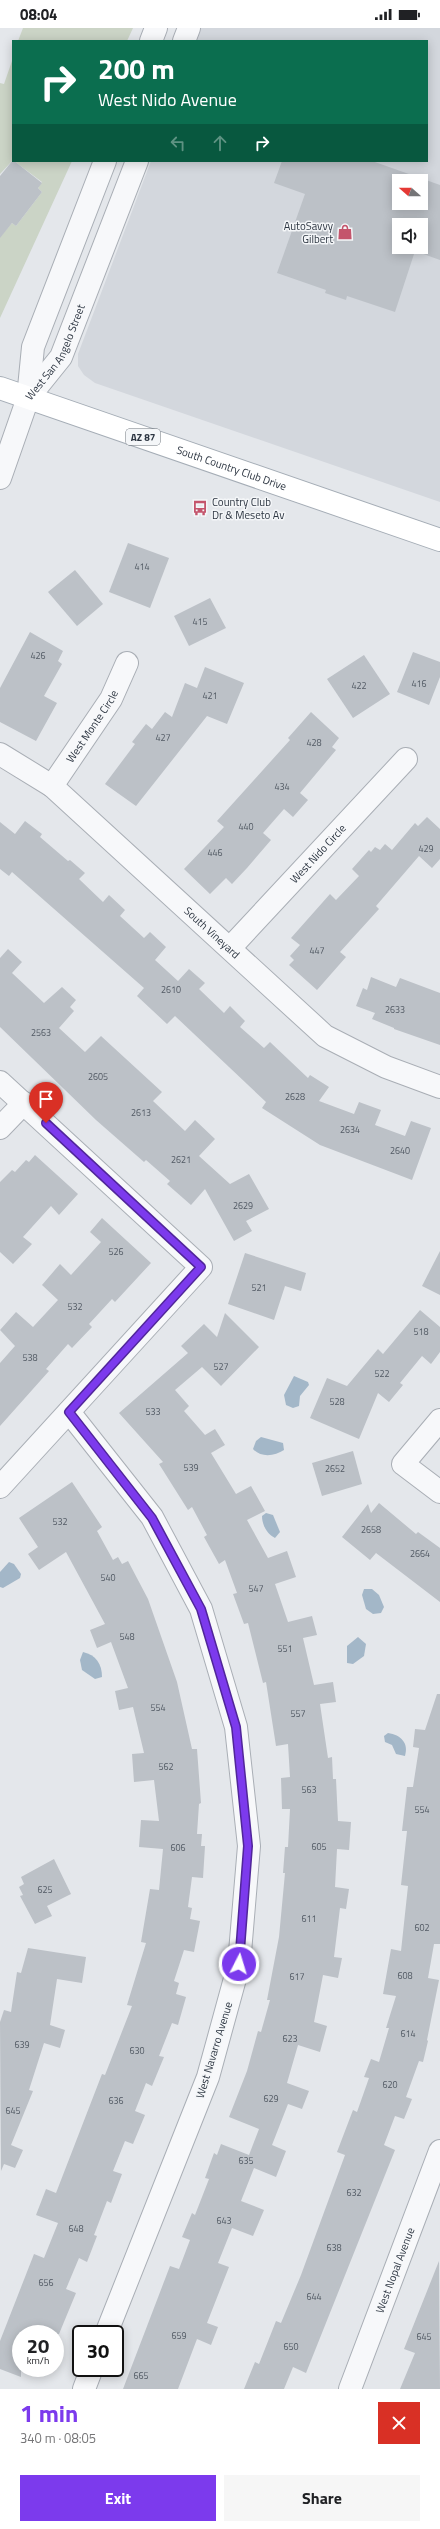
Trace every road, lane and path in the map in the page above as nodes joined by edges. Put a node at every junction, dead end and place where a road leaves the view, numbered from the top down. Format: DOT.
graph roads {
  1 [pos="156,28"];
  2 [pos="189,28"];
  3 [pos="151,40"];
  4 [pos="184,40"];
  5 [pos="105,162"];
  6 [pos="137,162"];
  7 [pos="0,388"];
  8 [pos="28,398"];
  9 [pos="0,478"];
  10 [pos="440,540"];
  11 [pos="127,663"];
  12 [pos="0,754"];
  13 [pos="406,760"];
  14 [pos="52,786"];
  15 [pos="230,948"];
  16 [pos="0,1082"];
  17 [pos="440,1087"];
  18 [pos="24,1103"];
  19 [pos="0,1128"];
  20 [pos="69,1412"];
  21 [pos="440,1420"];
  22 [pos="0,1487"];
  23 [pos="440,1492"];
  24 [pos="440,2151"];
  25 [pos="110,2325"];
  26 [pos="89,2377"];
  27 [pos="84,2389"];
  28 [pos="350,2389"];
  1 -- 3 [label="street"];
  2 -- 4 [label="street"];
  5 -- 8 [label="street, West San Angelo Street"];
  6 -- 8 [label="street, West San Angelo Street"];
  7 -- 8 [label="main road, South Country Club Drive / AZ 87"];
  8 -- 9 [label="street"];
  8 -- 10 [label="main road, South Country Club Drive / AZ 87"];
  11 -- 14 [label="street, West Monte Circle"];
  12 -- 14 [label="street, South Vineyard"];
  13 -- 15 [label="street, West Nido Circle"];
  14 -- 15 [label="street, South Vineyard"];
  15 -- 17 [label="street, South Vineyard"];
  16 -- 18 [label="street"];
  18 -- 19 [label="street"];
  18 -- 20 [label="street"];
  20 -- 22 [label="street"];
  20 -- 25 [label="street, West Navarro Avenue"];
  21 -- 23 [label="street"];
  24 -- 28 [label="street, West Nopal Avenue"];
  26 -- 27 [label="street"];
}
